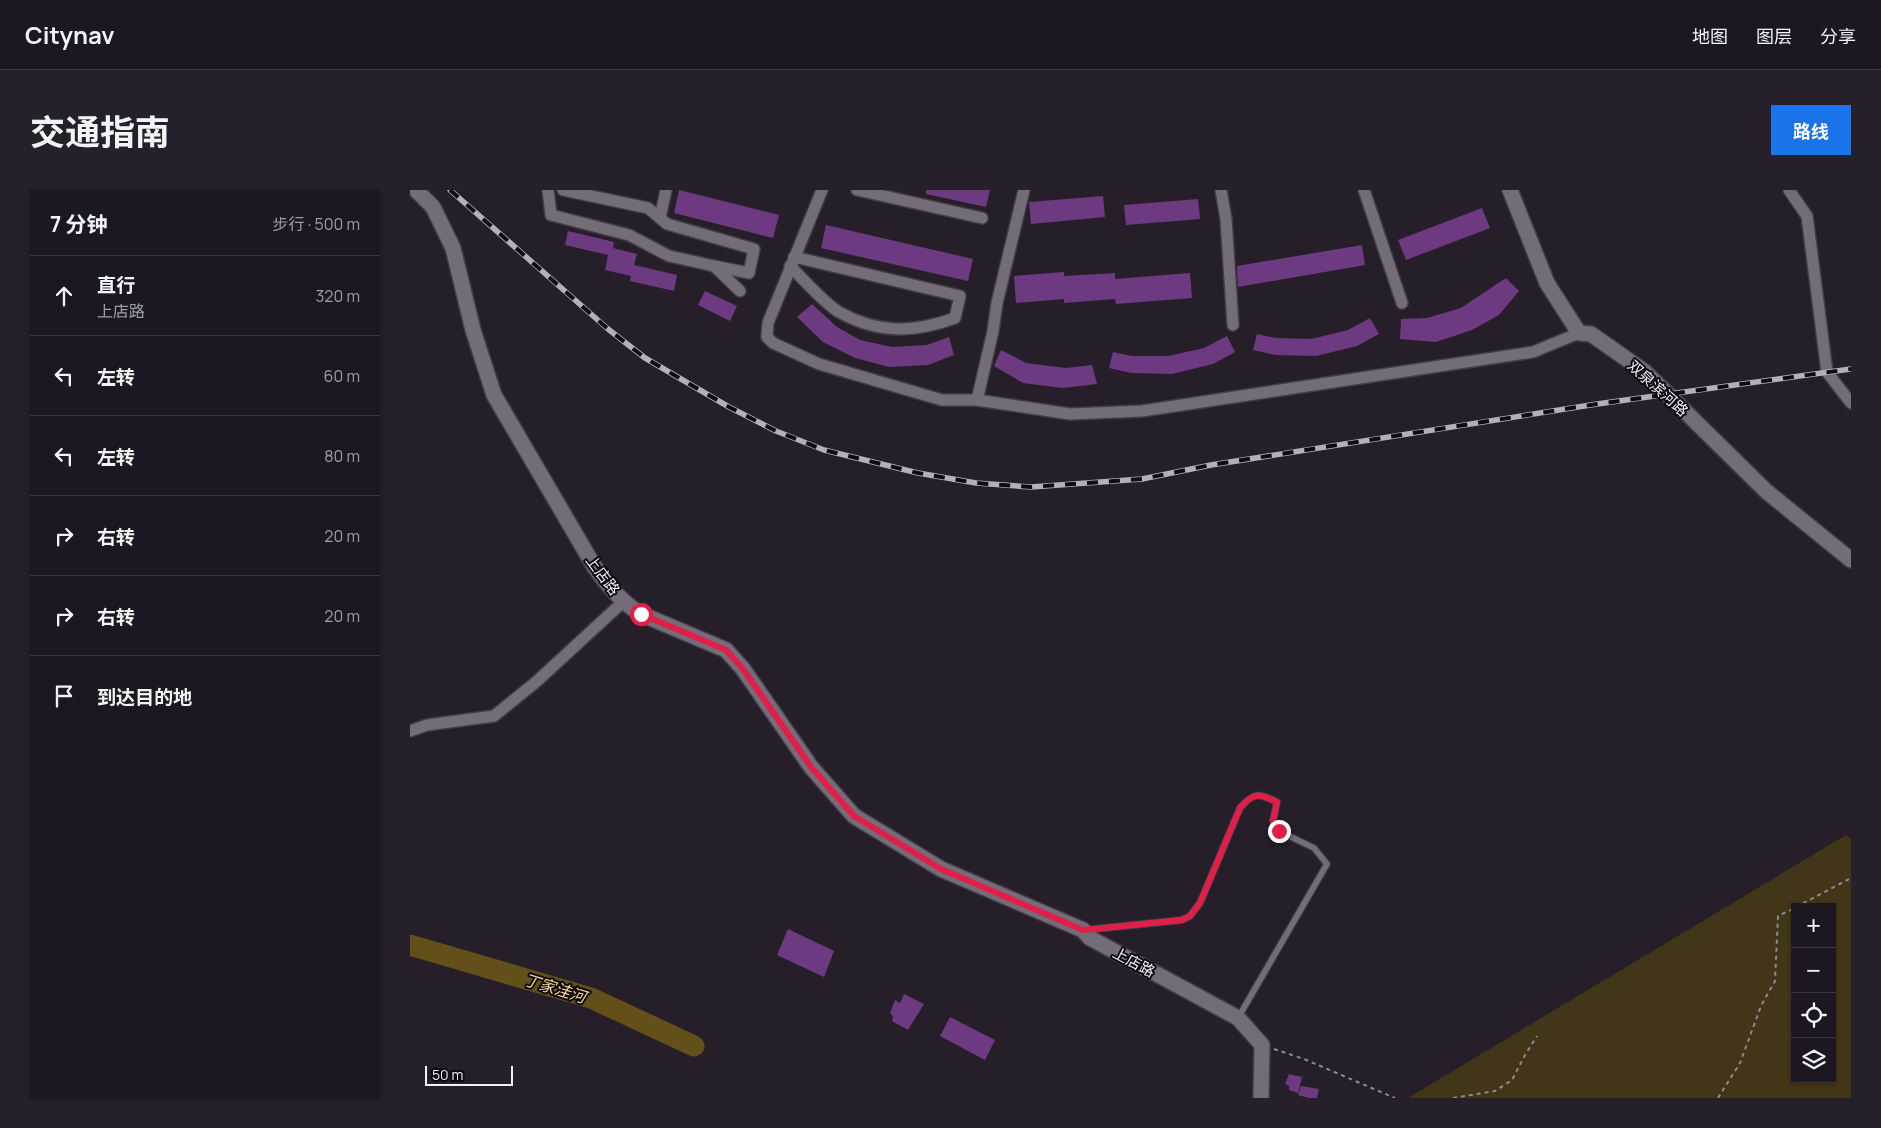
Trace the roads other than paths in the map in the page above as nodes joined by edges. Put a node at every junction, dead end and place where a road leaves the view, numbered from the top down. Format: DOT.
graph roads {
  1 [pos="416,190"];
  2 [pos="548,190"];
  3 [pos="563,190"];
  4 [pos="666,190"];
  5 [pos="822,190"];
  6 [pos="857,190"];
  7 [pos="1024,190"];
  8 [pos="1220,190"];
  9 [pos="1364,190"];
  10 [pos="1510,190"];
  11 [pos="1789,190"];
  12 [pos="660,218"];
  13 [pos="982,218"];
  14 [pos="792,262"];
  15 [pos="714,266"];
  16 [pos="740,292"];
  17 [pos="1402,303"];
  18 [pos="1233,325"];
  19 [pos="1579,333"];
  20 [pos="977,400"];
  21 [pos="1851,403"];
  22 [pos="1851,560"];
  23 [pos="624,601"];
  24 [pos="410,732"];
  25 [pos="1083,930"];
  26 [pos="1238,1018"];
  27 [pos="1261,1098"];
  1 -- 23 [label="street, 上店路"];
  2 -- 15 [label="street"];
  3 -- 12 [label="street"];
  4 -- 12 [label="street"];
  5 -- 14 [label="street"];
  6 -- 13 [label="street"];
  7 -- 20 [label="street"];
  8 -- 18 [label="street"];
  9 -- 17 [label="street"];
  10 -- 19 [label="street"];
  11 -- 21 [label="street"];
  12 -- 15 [label="street"];
  14 -- 14 [label="street"];
  14 -- 20 [label="street"];
  15 -- 16 [label="street"];
  19 -- 20 [label="street"];
  19 -- 22 [label="street, 双泉滨河路"];
  23 -- 24 [label="street"];
  23 -- 25 [label="street, 上店路"];
  25 -- 26 [label="street, 上店路"];
  25 -- 26 [label="lane"];
  26 -- 27 [label="street, 上店路"];
}
